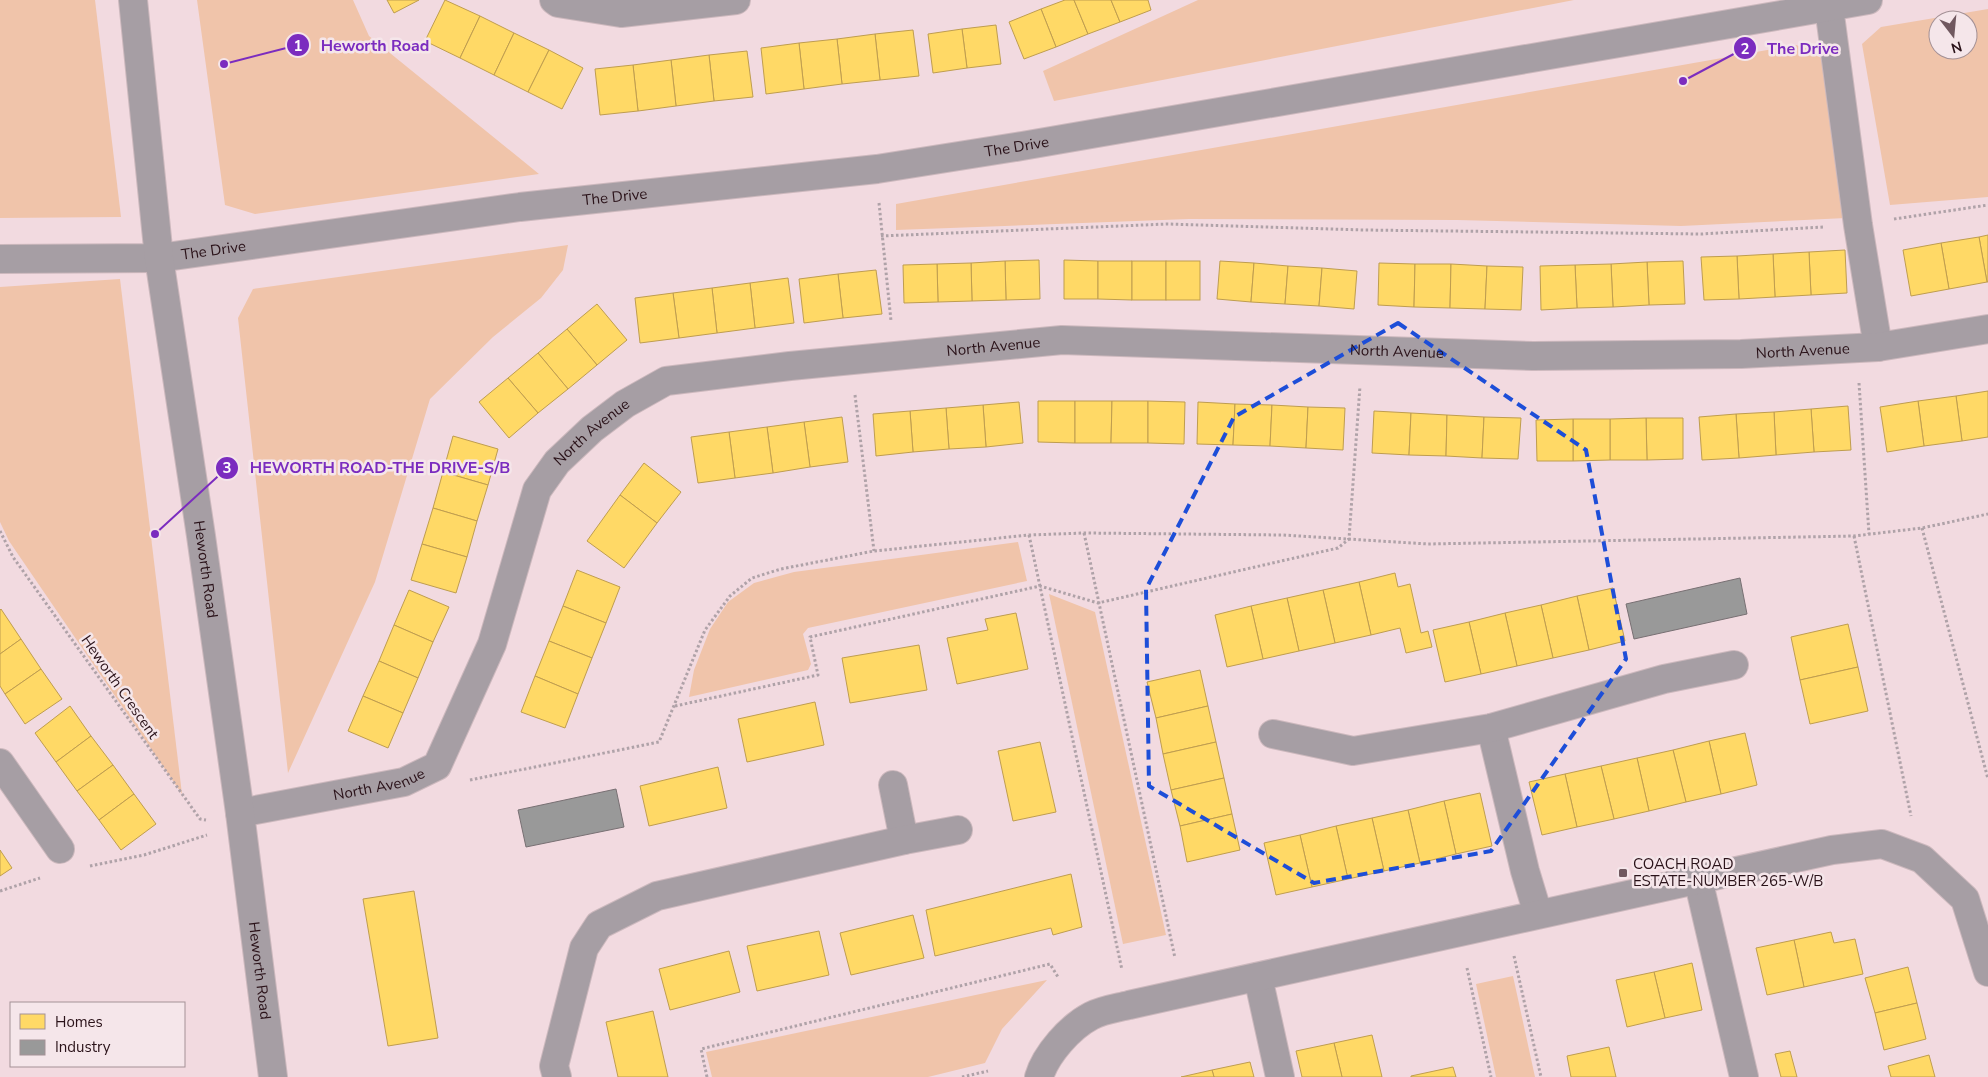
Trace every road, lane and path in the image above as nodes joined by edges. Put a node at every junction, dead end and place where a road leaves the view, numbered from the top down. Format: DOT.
graph roads {
  1 [pos="133,0"];
  2 [pos="554,0"];
  3 [pos="736,0"];
  4 [pos="1868,0"];
  5 [pos="1829,3"];
  6 [pos="877,169"];
  7 [pos="1988,205"];
  8 [pos="1858,225"];
  9 [pos="881,236"];
  10 [pos="159,258"];
  11 [pos="0,259"];
  12 [pos="1988,329"];
  13 [pos="1867,347"];
  14 [pos="1362,350"];
  15 [pos="895,357"];
  16 [pos="851,361"];
  17 [pos="1988,514"];
  18 [pos="1922,528"];
  19 [pos="0,532"];
  20 [pos="1084,533"];
  21 [pos="1869,534"];
  22 [pos="1030,535"];
  23 [pos="1854,536"];
  24 [pos="1349,539"];
  25 [pos="874,551"];
  26 [pos="1040,586"];
  27 [pos="1098,604"];
  28 [pos="1734,665"];
  29 [pos="674,706"];
  30 [pos="1491,728"];
  31 [pos="1273,734"];
  32 [pos="0,763"];
  33 [pos="436,766"];
  34 [pos="1988,779"];
  35 [pos="893,785"];
  36 [pos="241,819"];
  37 [pos="958,830"];
  38 [pos="904,840"];
  39 [pos="60,850"];
  40 [pos="1922,859"];
  41 [pos="1698,879"];
  42 [pos="1538,914"];
  43 [pos="1506,920"];
  44 [pos="1460,931"];
  45 [pos="1988,972"];
  46 [pos="1058,977"];
  47 [pos="1258,977"];
  48 [pos="1182,993"];
  49 [pos="1129,1005"];
  50 [pos="988,1070"];
  51 [pos="274,1077"];
  52 [pos="557,1077"];
  53 [pos="707,1077"];
  54 [pos="962,1077"];
  55 [pos="1039,1077"];
  56 [pos="1280,1077"];
  57 [pos="1491,1077"];
  58 [pos="1541,1077"];
  59 [pos="1744,1077"];
  1 -- 10 [label="street, Heworth Road"];
  2 -- 3 [label="street"];
  4 -- 5 [label="street, The Drive"];
  5 -- 6 [label="street, The Drive"];
  5 -- 8 [label="street"];
  6 -- 9 [label="path"];
  6 -- 10 [label="street, The Drive"];
  7 -- 8 [label="path"];
  8 -- 9 [label="path"];
  8 -- 13 [label="street"];
  9 -- 15 [label="path"];
  10 -- 11 [label="street, The Drive"];
  10 -- 36 [label="street, Heworth Road"];
  12 -- 13 [label="street, North Avenue"];
  13 -- 14 [label="street, North Avenue"];
  13 -- 21 [label="path"];
  14 -- 15 [label="street, North Avenue"];
  14 -- 24 [label="path"];
  15 -- 16 [label="street, North Avenue"];
  16 -- 25 [label="path"];
  16 -- 33 [label="street, North Avenue"];
  17 -- 18 [label="path"];
  18 -- 21 [label="path"];
  18 -- 34 [label="path"];
  19 -- 36 [label="path, Heworth Crescent"];
  20 -- 22 [label="path"];
  20 -- 24 [label="path"];
  20 -- 27 [label="path"];
  21 -- 23 [label="path"];
  22 -- 25 [label="path"];
  22 -- 26 [label="path"];
  23 -- 24 [label="path"];
  23 -- 40 [label="path"];
  24 -- 27 [label="path"];
  25 -- 29 [label="path"];
  26 -- 27 [label="path"];
  26 -- 29 [label="path"];
  26 -- 49 [label="path"];
  27 -- 48 [label="path"];
  28 -- 30 [label="street"];
  29 -- 33 [label="path"];
  30 -- 31 [label="street"];
  30 -- 42 [label="street"];
  32 -- 39 [label="street"];
  33 -- 36 [label="street, North Avenue"];
  35 -- 38 [label="street"];
  36 -- 39 [label="path"];
  36 -- 51 [label="street, Heworth Road"];
  37 -- 38 [label="street"];
  38 -- 52 [label="street"];
  40 -- 41 [label="street"];
  40 -- 45 [label="street"];
  41 -- 42 [label="street"];
  41 -- 59 [label="street"];
  42 -- 43 [label="street"];
  43 -- 44 [label="street"];
  43 -- 58 [label="path"];
  44 -- 47 [label="street"];
  44 -- 57 [label="path"];
  46 -- 53 [label="path"];
  47 -- 48 [label="street"];
  47 -- 56 [label="street"];
  48 -- 49 [label="street"];
  49 -- 55 [label="street"];
  50 -- 54 [label="path"];
}
